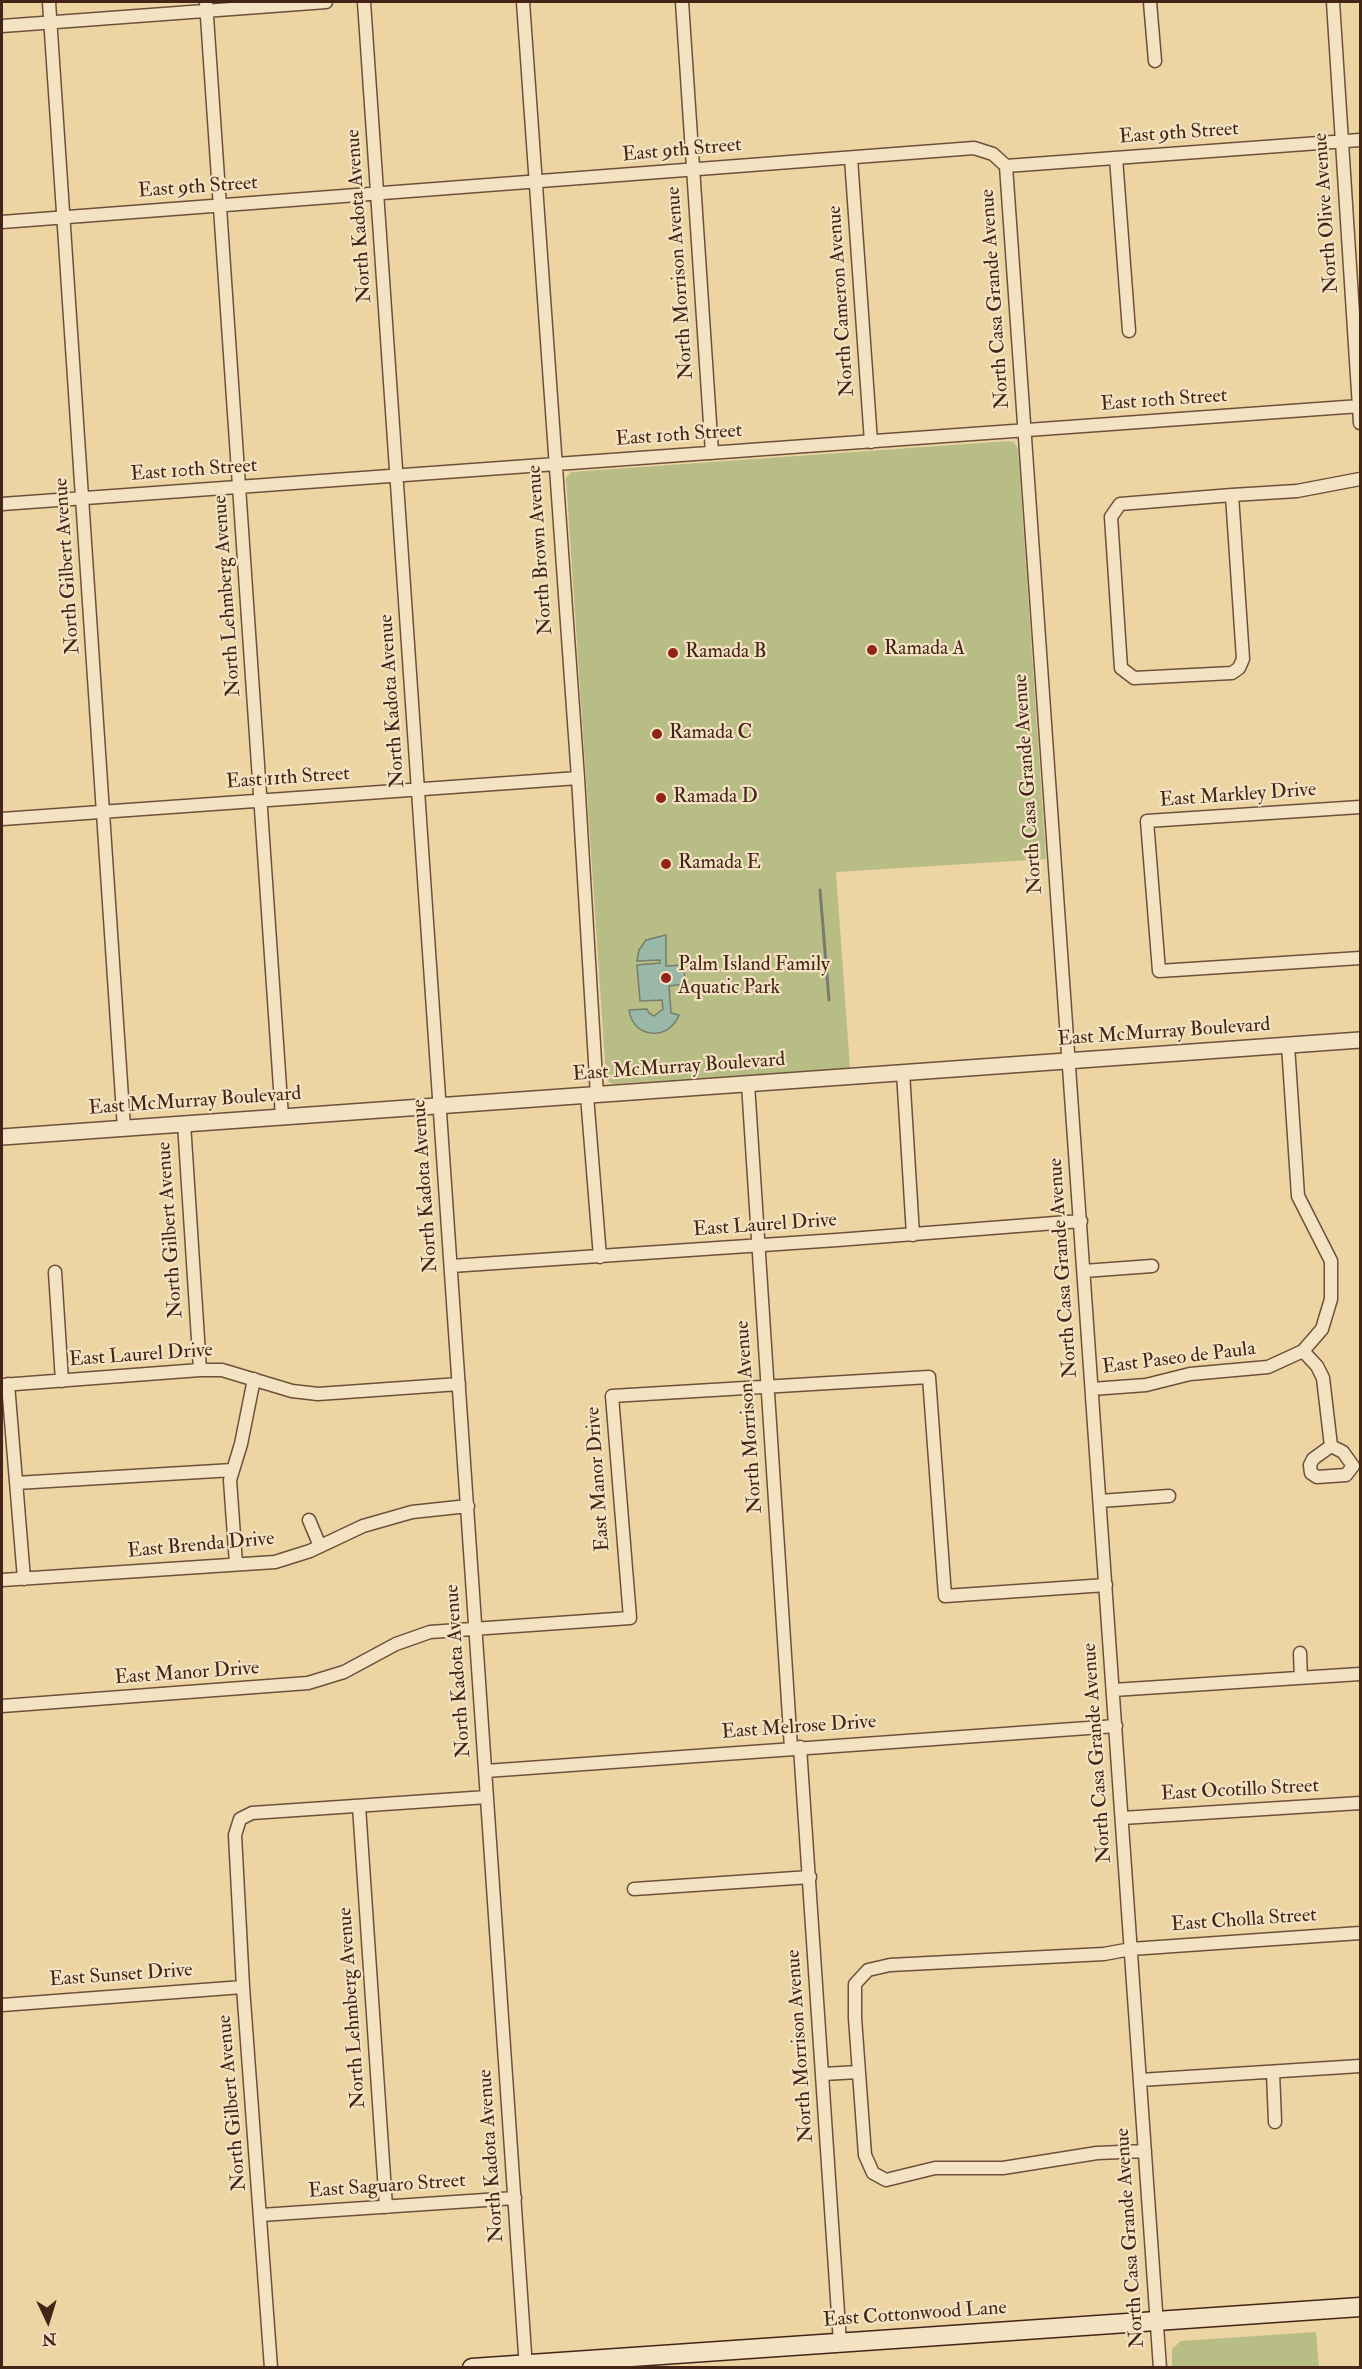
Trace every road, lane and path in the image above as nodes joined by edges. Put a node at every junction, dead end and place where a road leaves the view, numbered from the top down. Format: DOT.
graph roads {
  1 [pos="50,2"];
  2 [pos="326,2"];
  3 [pos="364,2"];
  4 [pos="523,2"];
  5 [pos="682,2"];
  6 [pos="1150,2"];
  7 [pos="1333,2"];
  8 [pos="206,5"];
  9 [pos="51,22"];
  10 [pos="2,26"];
  11 [pos="1155,62"];
  12 [pos="1360,140"];
  13 [pos="1342,141"];
  14 [pos="851,158"];
  15 [pos="1116,158"];
  16 [pos="1006,166"];
  17 [pos="692,170"];
  18 [pos="536,182"];
  19 [pos="378,194"];
  20 [pos="220,205"];
  21 [pos="62,218"];
  22 [pos="2,222"];
  23 [pos="1357,324"];
  24 [pos="1129,331"];
  25 [pos="1360,406"];
  26 [pos="1360,423"];
  27 [pos="1024,430"];
  28 [pos="871,441"];
  29 [pos="712,453"];
  30 [pos="554,464"];
  31 [pos="397,476"];
  32 [pos="1360,479"];
  33 [pos="240,487"];
  34 [pos="1232,495"];
  35 [pos="83,498"];
  36 [pos="2,504"];
  37 [pos="578,778"];
  38 [pos="418,790"];
  39 [pos="261,800"];
  40 [pos="1360,807"];
  41 [pos="104,810"];
  42 [pos="2,819"];
  43 [pos="1360,958"];
  44 [pos="1360,1040"];
  45 [pos="1288,1045"];
  46 [pos="1067,1060"];
  47 [pos="903,1072"];
  48 [pos="748,1084"];
  49 [pos="592,1095"];
  50 [pos="440,1106"];
  51 [pos="282,1117"];
  52 [pos="184,1123"];
  53 [pos="124,1128"];
  54 [pos="2,1137"];
  55 [pos="1081,1221"];
  56 [pos="913,1235"];
  57 [pos="758,1246"];
  58 [pos="600,1257"];
  59 [pos="451,1266"];
  60 [pos="1152,1266"];
  61 [pos="1084,1271"];
  62 [pos="55,1272"];
  63 [pos="1303,1351"];
  64 [pos="200,1370"];
  65 [pos="254,1379"];
  66 [pos="62,1381"];
  67 [pos="459,1384"];
  68 [pos="5,1385"];
  69 [pos="768,1386"];
  70 [pos="1092,1389"];
  71 [pos="1331,1446"];
  72 [pos="234,1470"];
  73 [pos="16,1483"];
  74 [pos="1169,1496"];
  75 [pos="1100,1501"];
  76 [pos="468,1506"];
  77 [pos="309,1520"];
  78 [pos="320,1546"];
  79 [pos="236,1564"];
  80 [pos="24,1579"];
  81 [pos="2,1580"];
  82 [pos="1106,1585"];
  83 [pos="476,1628"];
  84 [pos="1300,1653"];
  85 [pos="1360,1674"];
  86 [pos="1301,1678"];
  87 [pos="1113,1690"];
  88 [pos="2,1706"];
  89 [pos="1116,1726"];
  90 [pos="796,1748"];
  91 [pos="486,1771"];
  92 [pos="488,1797"];
  93 [pos="1360,1803"];
  94 [pos="359,1806"];
  95 [pos="1122,1818"];
  96 [pos="810,1877"];
  97 [pos="634,1889"];
  98 [pos="1360,1933"];
  99 [pos="1131,1949"];
  100 [pos="243,1987"];
  101 [pos="2,2005"];
  102 [pos="1360,2066"];
  103 [pos="860,2072"];
  104 [pos="1273,2072"];
  105 [pos="823,2074"];
  106 [pos="1140,2080"];
  107 [pos="1275,2122"];
  108 [pos="1145,2151"];
  109 [pos="515,2198"];
  110 [pos="386,2206"];
  111 [pos="261,2215"];
  112 [pos="1360,2307"];
  113 [pos="1156,2321"];
  114 [pos="840,2343"];
  115 [pos="526,2366"];
  116 [pos="271,2367"];
  117 [pos="472,2367"];
  118 [pos="1160,2367"];
  1 -- 9 [label="street, North Gilbert Avenue"];
  2 -- 8 [label="street"];
  3 -- 19 [label="street, North Kadota Avenue"];
  4 -- 18 [label="street, North Brown Avenue"];
  5 -- 17 [label="street, North Morrison Avenue"];
  6 -- 11 [label="street"];
  7 -- 13 [label="street, North Olive Avenue"];
  8 -- 9 [label="street"];
  8 -- 20 [label="street, North Lehmberg Avenue"];
  9 -- 10 [label="street"];
  9 -- 21 [label="street, North Gilbert Avenue"];
  12 -- 13 [label="street, East 9th Street"];
  13 -- 15 [label="street, East 9th Street"];
  13 -- 23 [label="street, North Olive Avenue"];
  14 -- 16 [label="street, East 9th Street"];
  14 -- 17 [label="street, East 9th Street"];
  14 -- 28 [label="street, North Cameron Avenue"];
  15 -- 16 [label="street, East 9th Street"];
  15 -- 24 [label="street"];
  16 -- 27 [label="street, North Casa Grande Avenue"];
  17 -- 18 [label="street, East 9th Street"];
  17 -- 29 [label="street, North Morrison Avenue"];
  18 -- 19 [label="street, East 9th Street"];
  18 -- 30 [label="street, North Brown Avenue"];
  19 -- 20 [label="street, East 9th Street"];
  19 -- 31 [label="street, North Kadota Avenue"];
  20 -- 21 [label="street, East 9th Street"];
  20 -- 33 [label="street, North Lehmberg Avenue"];
  21 -- 22 [label="street, East 9th Street"];
  21 -- 35 [label="street, North Gilbert Avenue"];
  23 -- 25 [label="street, North Olive Avenue"];
  25 -- 26 [label="street, North Olive Avenue"];
  25 -- 27 [label="street, East 10th Street"];
  27 -- 28 [label="street, East 10th Street"];
  27 -- 46 [label="street, North Casa Grande Avenue"];
  28 -- 29 [label="street, East 10th Street"];
  29 -- 30 [label="street, East 10th Street"];
  30 -- 31 [label="street, East 10th Street"];
  30 -- 37 [label="street, North Brown Avenue"];
  31 -- 33 [label="street, East 10th Street"];
  31 -- 38 [label="street, North Kadota Avenue"];
  32 -- 34 [label="street"];
  33 -- 35 [label="street, East 10th Street"];
  33 -- 39 [label="street, North Lehmberg Avenue"];
  34 -- 34 [label="street"];
  35 -- 36 [label="street, East 10th Street"];
  35 -- 41 [label="street, North Gilbert Avenue"];
  37 -- 38 [label="street, East 11th Street"];
  37 -- 49 [label="street, North Brown Avenue"];
  38 -- 39 [label="street, East 11th Street"];
  38 -- 50 [label="street, North Kadota Avenue"];
  39 -- 41 [label="street, East 11th Street"];
  39 -- 51 [label="street, North Lehmberg Avenue"];
  40 -- 43 [label="street, East Markley Drive"];
  41 -- 42 [label="street, East 11th Street"];
  41 -- 53 [label="street, North Gilbert Avenue"];
  44 -- 45 [label="street, East McMurray Boulevard"];
  45 -- 46 [label="street, East McMurray Boulevard"];
  45 -- 63 [label="street, East Paseo de Paula"];
  46 -- 47 [label="street, East McMurray Boulevard"];
  46 -- 55 [label="street, North Casa Grande Avenue"];
  47 -- 48 [label="street, East McMurray Boulevard"];
  47 -- 56 [label="street"];
  48 -- 49 [label="street, East McMurray Boulevard"];
  48 -- 57 [label="street, North Morrison Avenue"];
  49 -- 50 [label="street, East McMurray Boulevard"];
  49 -- 58 [label="street, North Brown Avenue"];
  50 -- 51 [label="street, East McMurray Boulevard"];
  50 -- 59 [label="street, North Kadota Avenue"];
  51 -- 52 [label="street, East McMurray Boulevard"];
  52 -- 53 [label="street, East McMurray Boulevard"];
  52 -- 64 [label="street, North Gilbert Avenue"];
  53 -- 54 [label="street, East McMurray Boulevard"];
  55 -- 56 [label="street, East Laurel Drive"];
  55 -- 61 [label="street, North Casa Grande Avenue"];
  56 -- 57 [label="street, East Laurel Drive"];
  57 -- 58 [label="street, East Laurel Drive"];
  57 -- 69 [label="street, North Morrison Avenue"];
  58 -- 59 [label="street, East Laurel Drive"];
  59 -- 67 [label="street, North Kadota Avenue"];
  60 -- 61 [label="street"];
  61 -- 70 [label="street, North Casa Grande Avenue"];
  62 -- 66 [label="street"];
  63 -- 70 [label="street, East Paseo de Paula"];
  63 -- 71 [label="street"];
  64 -- 65 [label="street, East Laurel Drive"];
  64 -- 66 [label="street, East Laurel Drive"];
  65 -- 67 [label="street, East Laurel Drive"];
  65 -- 72 [label="street"];
  66 -- 68 [label="street, East Laurel Drive"];
  67 -- 76 [label="street, North Kadota Avenue"];
  68 -- 73 [label="street"];
  69 -- 82 [label="street, East Manor Drive"];
  69 -- 83 [label="street, East Manor Drive"];
  69 -- 90 [label="street, North Morrison Avenue"];
  70 -- 75 [label="street, North Casa Grande Avenue"];
  72 -- 73 [label="street"];
  72 -- 79 [label="street"];
  73 -- 80 [label="street"];
  74 -- 75 [label="street"];
  75 -- 82 [label="street, North Casa Grande Avenue"];
  76 -- 78 [label="street, East Brenda Drive"];
  76 -- 83 [label="street, North Kadota Avenue"];
  77 -- 78 [label="street"];
  78 -- 79 [label="street, East Brenda Drive"];
  79 -- 80 [label="street, East Brenda Drive"];
  80 -- 81 [label="street, East Brenda Drive"];
  82 -- 87 [label="street, North Casa Grande Avenue"];
  83 -- 88 [label="street, East Manor Drive"];
  83 -- 91 [label="street, North Kadota Avenue"];
  84 -- 86 [label="street"];
  85 -- 86 [label="street"];
  86 -- 87 [label="street"];
  87 -- 89 [label="street, North Casa Grande Avenue"];
  89 -- 90 [label="street, East Melrose Drive"];
  89 -- 95 [label="street, North Casa Grande Avenue"];
  90 -- 91 [label="street, East Melrose Drive"];
  90 -- 96 [label="street, North Morrison Avenue"];
  91 -- 92 [label="street, North Kadota Avenue"];
  92 -- 94 [label="street"];
  92 -- 109 [label="street, North Kadota Avenue"];
  93 -- 95 [label="street, East Ocotillo Street"];
  94 -- 100 [label="street, North Gilbert Avenue"];
  94 -- 110 [label="street, North Lehmberg Avenue"];
  95 -- 99 [label="street, North Casa Grande Avenue"];
  96 -- 97 [label="street"];
  96 -- 105 [label="street, North Morrison Avenue"];
  98 -- 99 [label="street, East Cholla Street"];
  99 -- 103 [label="street, East Cholla Street"];
  99 -- 106 [label="street, North Casa Grande Avenue"];
  100 -- 101 [label="street, East Sunset Drive"];
  100 -- 111 [label="street, North Gilbert Avenue"];
  102 -- 104 [label="street"];
  103 -- 105 [label="street"];
  103 -- 108 [label="street, East Cholla Street"];
  104 -- 106 [label="street"];
  104 -- 107 [label="street"];
  105 -- 114 [label="street, North Morrison Avenue"];
  106 -- 108 [label="street, North Casa Grande Avenue"];
  108 -- 113 [label="street, North Casa Grande Avenue"];
  109 -- 110 [label="street, East Saguaro Street"];
  109 -- 115 [label="street, North Kadota Avenue"];
  110 -- 111 [label="street, East Saguaro Street"];
  111 -- 116 [label="street, North Gilbert Avenue"];
  112 -- 113 [label="main road, East Cottonwood Lane"];
  113 -- 114 [label="main road, East Cottonwood Lane"];
  113 -- 118 [label="street, North Casa Grande Avenue"];
  114 -- 115 [label="main road, East Cottonwood Lane"];
  115 -- 117 [label="main road, East Cottonwood Lane"];
}
